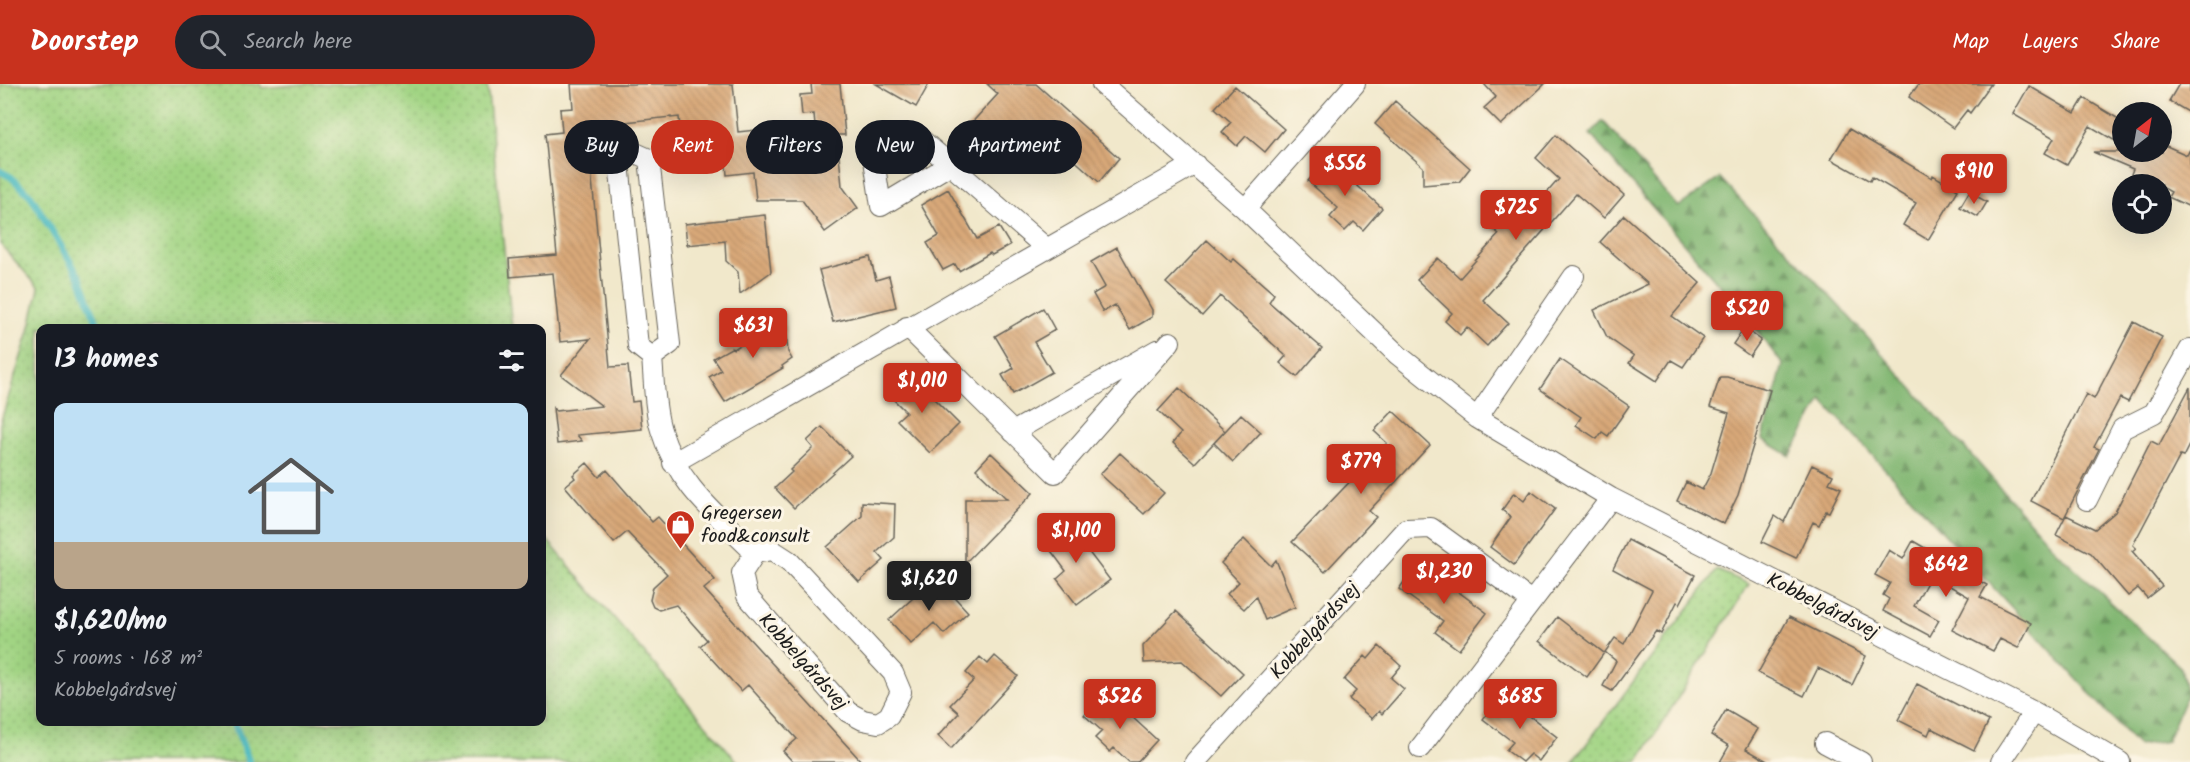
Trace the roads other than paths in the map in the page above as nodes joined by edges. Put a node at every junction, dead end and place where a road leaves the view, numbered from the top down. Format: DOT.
graph roads {
  1 [pos="1102,84"];
  2 [pos="1355,84"];
  3 [pos="1195,164"];
  4 [pos="962,174"];
  5 [pos="1245,209"];
  6 [pos="1046,248"];
  7 [pos="1574,276"];
  8 [pos="907,327"];
  9 [pos="2190,349"];
  10 [pos="652,357"];
  11 [pos="1477,418"];
  12 [pos="1013,432"];
  13 [pos="673,463"];
  14 [pos="1611,498"];
  15 [pos="2087,500"];
  16 [pos="755,553"];
  17 [pos="1531,601"];
  18 [pos="2034,712"];
  19 [pos="1825,743"];
  20 [pos="1420,747"];
  21 [pos="1195,762"];
  22 [pos="1861,762"];
  23 [pos="2001,762"];
  24 [pos="2120,762"];
  1 -- 3 [label="street, Kobbelgårdsvej"];
  2 -- 5 [label="street"];
  3 -- 5 [label="street, Kobbelgårdsvej"];
  3 -- 6 [label="street"];
  4 -- 6 [label="street"];
  5 -- 11 [label="street, Kobbelgårdsvej"];
  6 -- 8 [label="street"];
  7 -- 11 [label="street"];
  8 -- 12 [label="street"];
  8 -- 13 [label="street"];
  9 -- 15 [label="street"];
  10 -- 10 [label="street"];
  10 -- 13 [label="street"];
  11 -- 14 [label="street, Kobbelgårdsvej"];
  12 -- 12 [label="street"];
  13 -- 16 [label="street"];
  14 -- 17 [label="street"];
  14 -- 18 [label="street, Kobbelgårdsvej"];
  16 -- 16 [label="street, Kobbelgårdsvej"];
  17 -- 20 [label="street"];
  17 -- 21 [label="street, Kobbelgårdsvej"];
  18 -- 23 [label="street"];
  18 -- 24 [label="street, Kobbelgårdsvej"];
  19 -- 22 [label="street"];
}
